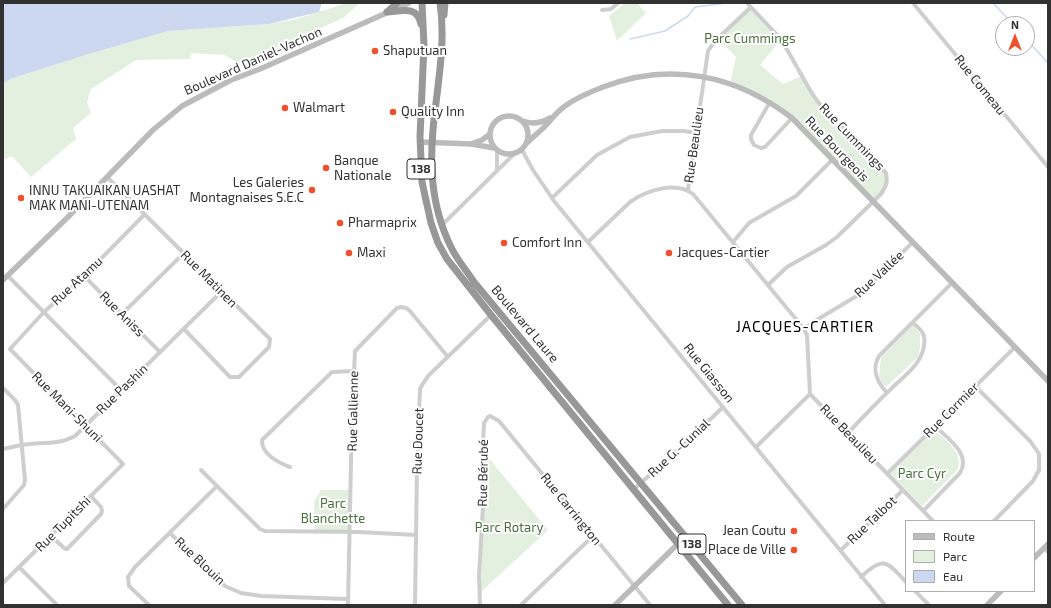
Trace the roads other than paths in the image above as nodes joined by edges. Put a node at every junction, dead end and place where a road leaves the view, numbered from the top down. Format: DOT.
graph roads {
  1 [pos="397,3"];
  2 [pos="409,3"];
  3 [pos="422,3"];
  4 [pos="440,3"];
  5 [pos="445,3"];
  6 [pos="618,3"];
  7 [pos="913,3"];
  8 [pos="749,5"];
  9 [pos="602,10"];
  10 [pos="387,12"];
  11 [pos="442,31"];
  12 [pos="424,45"];
  13 [pos="704,77"];
  14 [pos="770,102"];
  15 [pos="552,116"];
  16 [pos="792,118"];
  17 [pos="522,121"];
  18 [pos="696,133"];
  19 [pos="490,134"];
  20 [pos="420,142"];
  21 [pos="528,142"];
  22 [pos="432,143"];
  23 [pos="471,144"];
  24 [pos="496,149"];
  25 [pos="522,150"];
  26 [pos="513,155"];
  27 [pos="832,160"];
  28 [pos="1048,167"];
  29 [pos="497,170"];
  30 [pos="107,177"];
  31 [pos="688,190"];
  32 [pos="552,198"];
  33 [pos="873,201"];
  34 [pos="145,214"];
  35 [pos="442,225"];
  36 [pos="588,242"];
  37 [pos="733,242"];
  38 [pos="913,242"];
  39 [pos="184,253"];
  40 [pos="84,276"];
  41 [pos="5,278"];
  42 [pos="952,283"];
  43 [pos="768,285"];
  44 [pos="222,291"];
  45 [pos="497,309"];
  46 [pos="44,312"];
  47 [pos="122,314"];
  48 [pos="491,315"];
  49 [pos="913,323"];
  50 [pos="184,329"];
  51 [pos="804,329"];
  52 [pos="1015,347"];
  53 [pos="10,349"];
  54 [pos="160,352"];
  55 [pos="448,358"];
  56 [pos="354,371"];
  57 [pos="1048,381"];
  58 [pos="975,386"];
  59 [pos="3,388"];
  60 [pos="121,390"];
  61 [pos="887,393"];
  62 [pos="810,394"];
  63 [pos="723,407"];
  64 [pos="490,416"];
  65 [pos="85,425"];
  66 [pos="935,426"];
  67 [pos="848,433"];
  68 [pos="22,444"];
  69 [pos="756,447"];
  70 [pos="3,449"];
  71 [pos="123,464"];
  72 [pos="290,467"];
  73 [pos="201,470"];
  74 [pos="888,474"];
  75 [pos="642,483"];
  76 [pos="217,486"];
  77 [pos="634,489"];
  78 [pos="903,490"];
  79 [pos="91,496"];
  80 [pos="3,509"];
  81 [pos="923,511"];
  82 [pos="932,520"];
  83 [pos="995,520"];
  84 [pos="349,532"];
  85 [pos="170,533"];
  86 [pos="416,535"];
  87 [pos="51,536"];
  88 [pos="593,536"];
  89 [pos="686,536"];
  90 [pos="678,544"];
  91 [pos="1047,548"];
  92 [pos="840,550"];
  93 [pos="1035,557"];
  94 [pos="19,567"];
  95 [pos="861,577"];
  96 [pos="905,581"];
  97 [pos="3,583"];
  98 [pos="634,586"];
  99 [pos="916,592"];
  100 [pos="1000,592"];
  101 [pos="348,598"];
  102 [pos="57,605"];
  103 [pos="149,605"];
  104 [pos="348,605"];
  105 [pos="415,605"];
  106 [pos="480,605"];
  107 [pos="521,605"];
  108 [pos="615,605"];
  109 [pos="650,605"];
  110 [pos="728,605"];
  111 [pos="742,605"];
  112 [pos="885,605"];
  113 [pos="929,605"];
  114 [pos="987,605"];
  1 -- 10 [label="highway"];
  2 -- 10 [label="street, Boulevard Daniel-Vachon"];
  3 -- 12 [label="highway, Boulevard Laure / 138"];
  4 -- 11 [label="highway, Boulevard Laure / 138"];
  5 -- 11 [label="highway"];
  6 -- 9 [label="street"];
  7 -- 28 [label="street, Rue Comeau"];
  8 -- 13 [label="street, Rue Beaulieu"];
  8 -- 33 [label="street, Rue Cummings"];
  10 -- 12 [label="highway"];
  10 -- 30 [label="street, Boulevard Daniel-Vachon"];
  11 -- 22 [label="highway, Boulevard Laure / 138"];
  12 -- 20 [label="highway, Boulevard Laure / 138"];
  13 -- 14 [label="street, Rue Bourgeois"];
  13 -- 15 [label="street, Rue Bourgeois"];
  13 -- 18 [label="street, Rue Beaulieu"];
  14 -- 16 [label="street, Rue Bourgeois"];
  14 -- 16 [label="street"];
  15 -- 17 [label="street, Rue Bourgeois"];
  15 -- 21 [label="street, Rue Bourgeois"];
  16 -- 27 [label="street, Rue Bourgeois"];
  17 -- 19 [label="street"];
  17 -- 21 [label="street"];
  18 -- 31 [label="street, Rue Beaulieu"];
  18 -- 32 [label="street"];
  19 -- 23 [label="street"];
  19 -- 24 [label="street"];
  20 -- 22 [label="street"];
  20 -- 48 [label="highway, Boulevard Laure / 138"];
  21 -- 25 [label="street"];
  22 -- 23 [label="street"];
  22 -- 35 [label="highway, Boulevard Laure / 138"];
  23 -- 24 [label="street"];
  24 -- 26 [label="street"];
  24 -- 29 [label="street"];
  25 -- 26 [label="street"];
  25 -- 32 [label="street, Rue Giasson"];
  26 -- 29 [label="street"];
  27 -- 33 [label="street, Rue Bourgeois"];
  27 -- 37 [label="street"];
  29 -- 35 [label="street"];
  30 -- 34 [label="street, Rue Matinen"];
  30 -- 41 [label="street, Boulevard Daniel-Vachon"];
  31 -- 36 [label="street"];
  31 -- 37 [label="street, Rue Beaulieu"];
  32 -- 36 [label="street, Rue Giasson"];
  33 -- 38 [label="street, Rue Bourgeois"];
  33 -- 43 [label="street, Rue Cummings"];
  34 -- 39 [label="street, Rue Matinen"];
  34 -- 40 [label="street, Rue Atamu"];
  35 -- 45 [label="highway, Boulevard Laure / 138"];
  36 -- 63 [label="street, Rue Giasson"];
  37 -- 43 [label="street, Rue Beaulieu"];
  38 -- 42 [label="street, Rue Bourgeois"];
  38 -- 51 [label="street, Rue Vallée"];
  39 -- 44 [label="street, Rue Matinen"];
  39 -- 47 [label="street"];
  40 -- 46 [label="street, Rue Atamu"];
  40 -- 47 [label="street, Rue Aniss"];
  41 -- 46 [label="street"];
  42 -- 49 [label="street"];
  42 -- 52 [label="street, Rue Bourgeois"];
  43 -- 51 [label="street, Rue Beaulieu"];
  44 -- 50 [label="street, Rue Pashin"];
  44 -- 50 [label="street, Rue Matinen"];
  45 -- 48 [label="street, Rue Doucet"];
  45 -- 75 [label="highway, Boulevard Laure / 138"];
  46 -- 53 [label="street, Rue Atamu"];
  46 -- 60 [label="street"];
  47 -- 54 [label="street, Rue Aniss"];
  48 -- 55 [label="street, Rue Doucet"];
  48 -- 77 [label="highway, Boulevard Laure / 138"];
  49 -- 61 [label="street"];
  49 -- 61 [label="street"];
  50 -- 54 [label="street, Rue Pashin"];
  51 -- 62 [label="street, Rue Beaulieu"];
  52 -- 57 [label="street, Rue Bourgeois"];
  52 -- 58 [label="street, Rue Cormier"];
  53 -- 65 [label="street, Rue Mani-Shuni"];
  54 -- 60 [label="street, Rue Pashin"];
  55 -- 56 [label="street, Rue Gallienne"];
  55 -- 86 [label="street, Rue Doucet"];
  56 -- 72 [label="street"];
  56 -- 84 [label="street, Rue Gallienne"];
  58 -- 66 [label="street, Rue Cormier"];
  58 -- 83 [label="street"];
  59 -- 68 [label="street"];
  60 -- 65 [label="street, Rue Pashin"];
  61 -- 67 [label="street"];
  62 -- 67 [label="street, Rue Beaulieu"];
  62 -- 69 [label="street"];
  63 -- 69 [label="street, Rue Giasson"];
  63 -- 75 [label="street, Rue G.-Cunial"];
  64 -- 88 [label="street, Rue Carrington"];
  64 -- 106 [label="street, Rue Bérubé"];
  65 -- 68 [label="street, Rue Pashin"];
  65 -- 71 [label="street, Rue Mani-Shuni"];
  66 -- 74 [label="street, Rue Cormier"];
  66 -- 81 [label="street"];
  67 -- 74 [label="street, Rue Beaulieu"];
  68 -- 70 [label="street, Rue Pashin"];
  68 -- 80 [label="street"];
  69 -- 92 [label="street, Rue Giasson"];
  71 -- 79 [label="street, Rue Tupitshi"];
  73 -- 76 [label="street"];
  74 -- 78 [label="street, Rue Beaulieu"];
  75 -- 77 [label="street, Rue G.-Cunial"];
  75 -- 89 [label="highway, Boulevard Laure / 138"];
  76 -- 84 [label="street"];
  76 -- 85 [label="street"];
  77 -- 90 [label="highway, Boulevard Laure / 138"];
  78 -- 81 [label="street, Rue Beaulieu"];
  78 -- 92 [label="street, Rue Talbot"];
  79 -- 87 [label="street, Rue Tupitshi"];
  79 -- 87 [label="street"];
  81 -- 82 [label="street, Rue Beaulieu"];
  84 -- 86 [label="street"];
  84 -- 101 [label="street, Rue Gallienne"];
  85 -- 101 [label="street, Rue Blouin"];
  85 -- 103 [label="street"];
  86 -- 105 [label="street, Rue Doucet"];
  87 -- 94 [label="street, Rue Tupitshi"];
  88 -- 98 [label="street, Rue Carrington"];
  88 -- 107 [label="street"];
  89 -- 90 [label="street"];
  89 -- 111 [label="highway, Boulevard Laure / 138"];
  90 -- 98 [label="street"];
  90 -- 110 [label="highway, Boulevard Laure / 138"];
  91 -- 93 [label="street"];
  92 -- 95 [label="street, Rue Giasson"];
  94 -- 97 [label="street, Rue Tupitshi"];
  94 -- 102 [label="street"];
  95 -- 96 [label="street"];
  95 -- 112 [label="street, Rue Giasson"];
  98 -- 108 [label="street"];
  98 -- 109 [label="street, Rue Carrington"];
  99 -- 113 [label="street"];
  100 -- 114 [label="street"];
  101 -- 104 [label="street, Rue Gallienne"];
}
